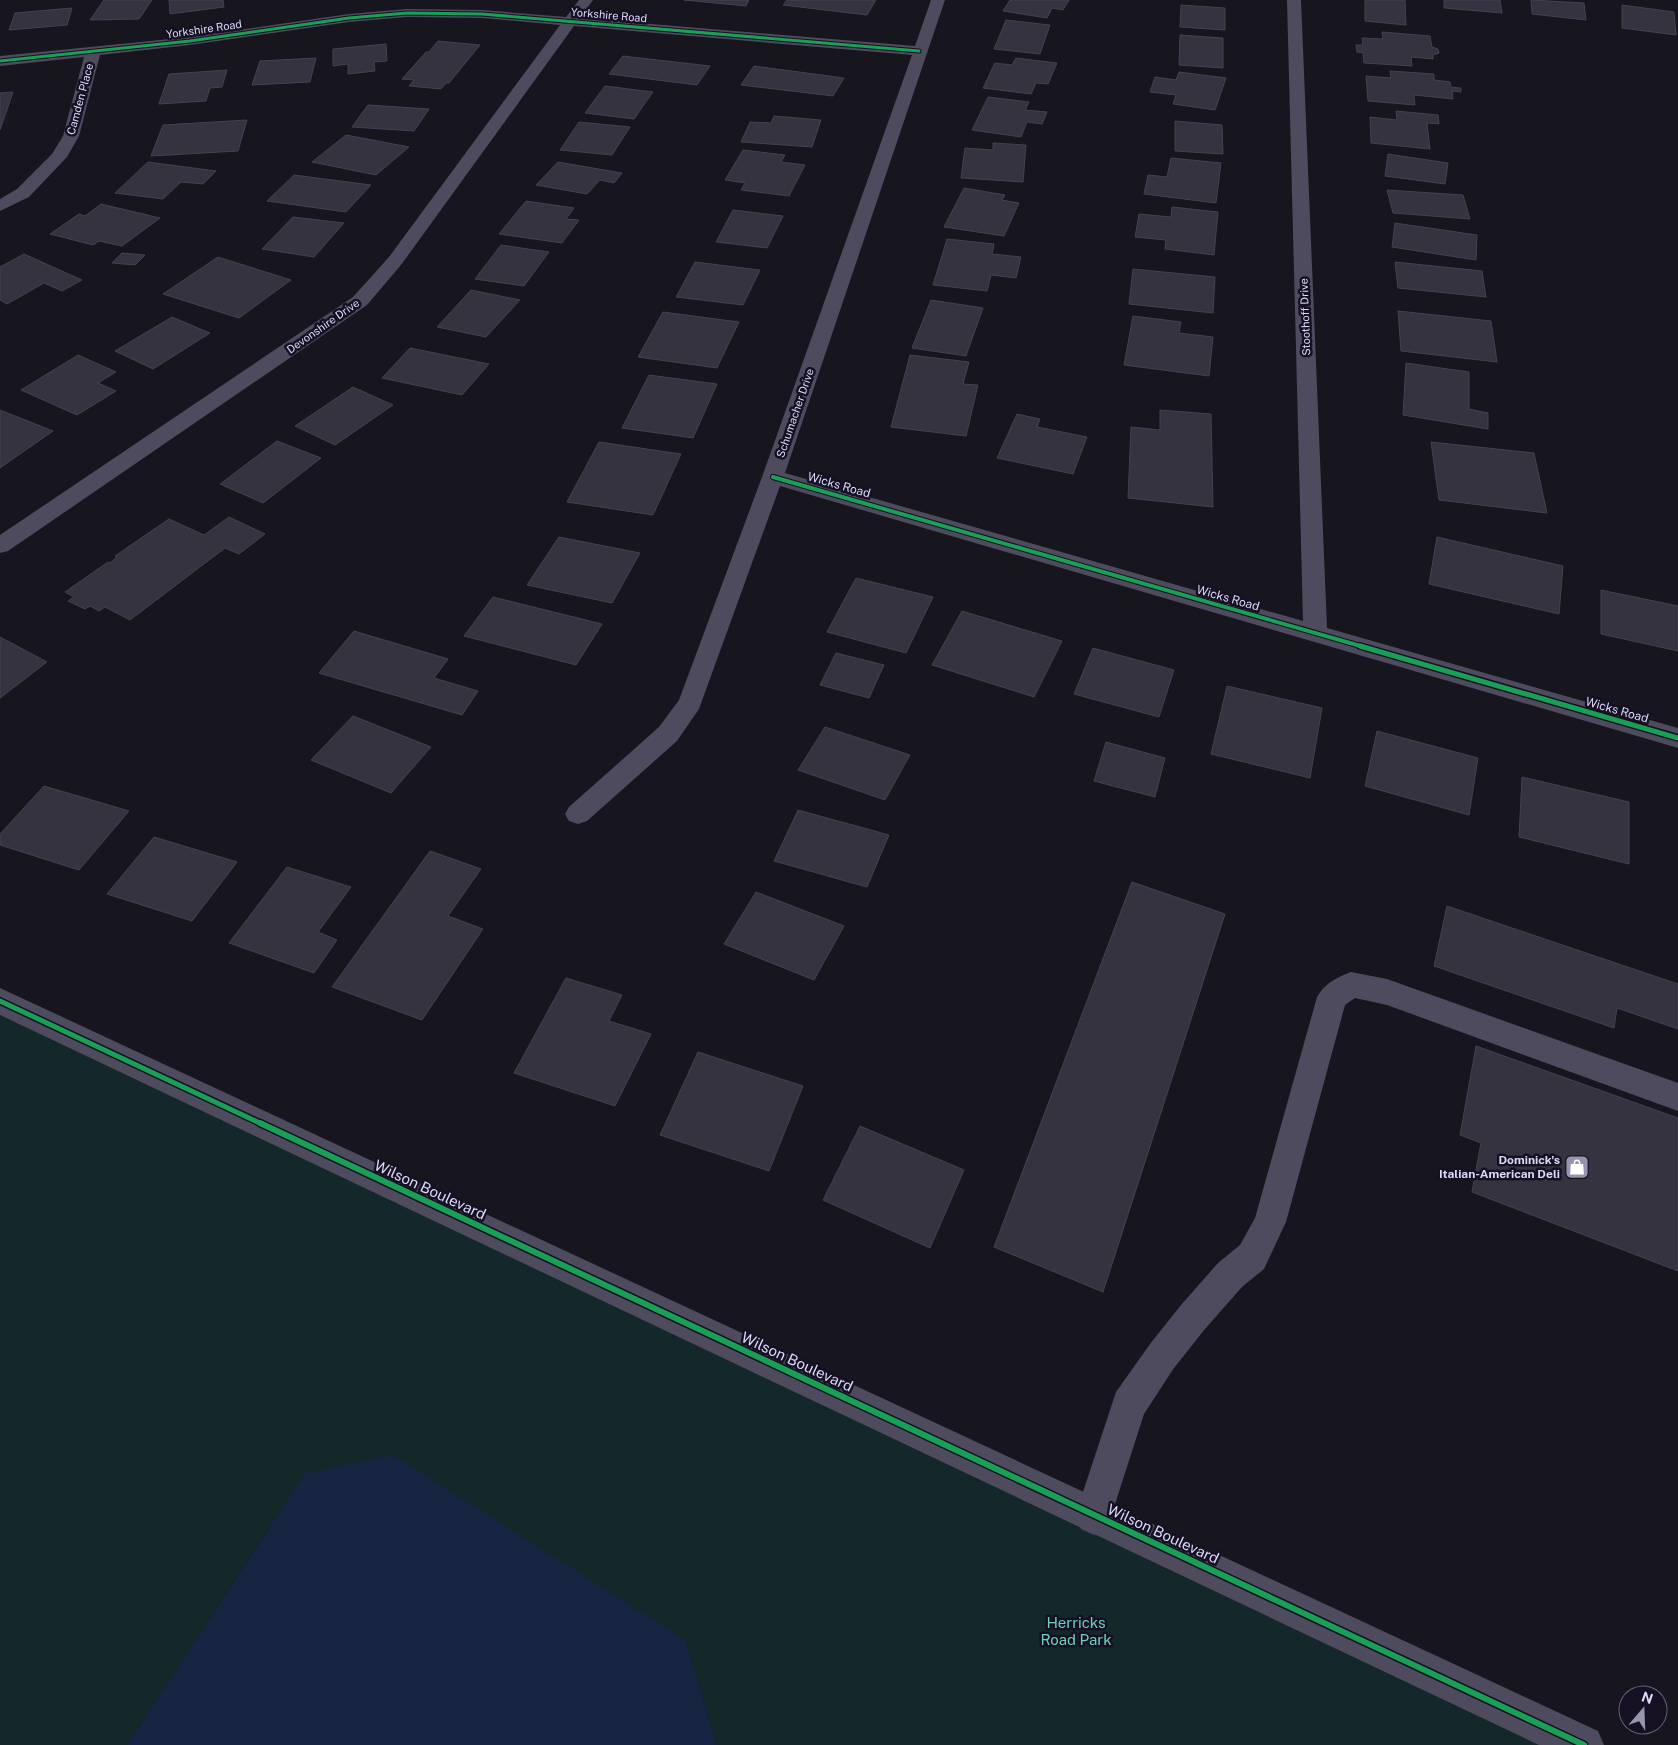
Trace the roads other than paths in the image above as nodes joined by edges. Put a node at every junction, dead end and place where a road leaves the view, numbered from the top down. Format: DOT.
graph roads {
  1 [pos="586,0"];
  2 [pos="938,0"];
  3 [pos="1294,0"];
  4 [pos="570,22"];
  5 [pos="919,51"];
  6 [pos="93,52"];
  7 [pos="0,61"];
  8 [pos="0,206"];
  9 [pos="773,477"];
  10 [pos="0,546"];
  11 [pos="1315,633"];
  12 [pos="1678,738"];
  13 [pos="578,814"];
  14 [pos="0,1001"];
  15 [pos="1678,1097"];
  16 [pos="1094,1516"];
  17 [pos="1584,1745"];
  1 -- 4 [label="street, Devonshire Drive"];
  2 -- 5 [label="street, Schumacher Drive"];
  3 -- 11 [label="street, Stoothoff Drive"];
  4 -- 5 [label="street, Yorkshire Road"];
  4 -- 6 [label="street, Yorkshire Road"];
  4 -- 10 [label="street, Devonshire Drive"];
  5 -- 9 [label="street, Schumacher Drive"];
  6 -- 7 [label="street, Yorkshire Road"];
  6 -- 8 [label="street, Camden Place"];
  9 -- 11 [label="street, Wicks Road"];
  9 -- 13 [label="street, Schumacher Drive"];
  11 -- 12 [label="street, Wicks Road"];
  14 -- 16 [label="street, Wilson Boulevard"];
  15 -- 16 [label="street"];
  16 -- 17 [label="street, Wilson Boulevard"];
}
